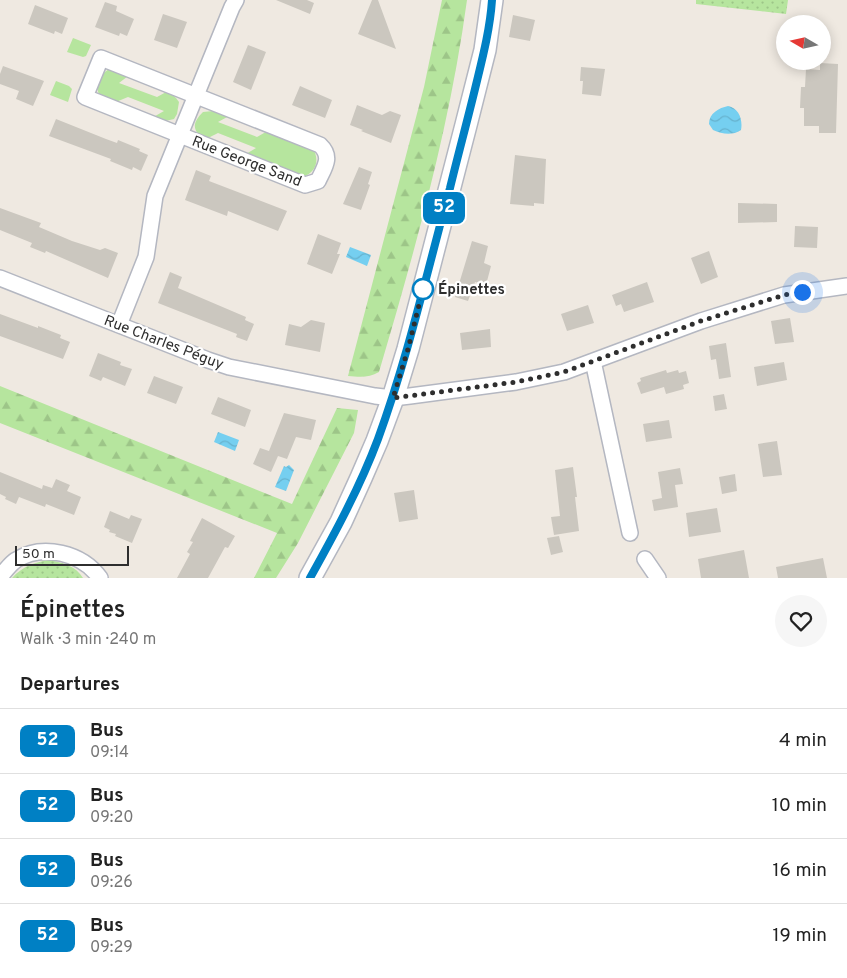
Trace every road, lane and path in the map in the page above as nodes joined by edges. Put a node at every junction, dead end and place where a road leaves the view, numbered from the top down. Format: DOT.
graph roads {
  1 [pos="236,0"];
  2 [pos="492,0"];
  3 [pos="195,95"];
  4 [pos="180,135"];
  5 [pos="0,278"];
  6 [pos="847,286"];
  7 [pos="118,325"];
  8 [pos="593,361"];
  9 [pos="393,398"];
  10 [pos="630,533"];
  11 [pos="645,559"];
  12 [pos="0,577"];
  13 [pos="100,578"];
  14 [pos="310,578"];
  15 [pos="658,578"];
  1 -- 3 [label="street, Rue George Sand"];
  2 -- 9 [label="main road"];
  3 -- 4 [label="street, Rue George Sand"];
  3 -- 4 [label="street, Rue George Sand"];
  3 -- 4 [label="street, Rue George Sand"];
  4 -- 7 [label="street, Rue George Sand"];
  5 -- 7 [label="street, Rue Charles Péguy"];
  6 -- 8 [label="street, Rue Charles Péguy"];
  7 -- 9 [label="street, Rue Charles Péguy"];
  8 -- 9 [label="street, Rue Charles Péguy"];
  8 -- 10 [label="street"];
  9 -- 14 [label="main road"];
  11 -- 15 [label="street"];
  12 -- 13 [label="street"];
}
